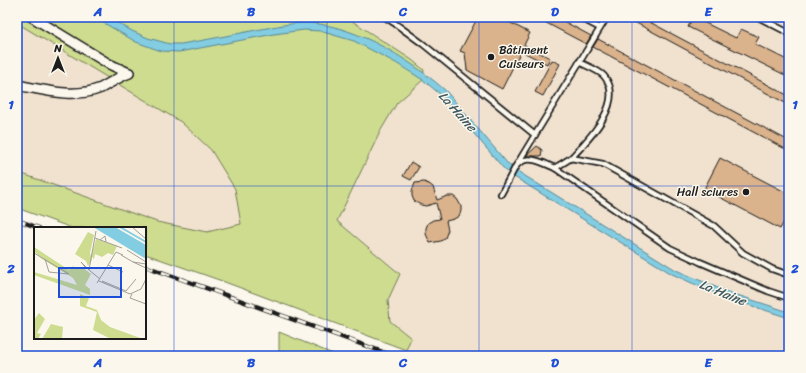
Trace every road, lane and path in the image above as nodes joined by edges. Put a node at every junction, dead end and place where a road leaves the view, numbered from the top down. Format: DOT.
graph roads {
  1 [pos="32,17"];
  2 [pos="385,17"];
  3 [pos="579,17"];
  4 [pos="607,17"];
  5 [pos="758,17"];
  6 [pos="393,19"];
  7 [pos="600,28"];
  8 [pos="789,33"];
  9 [pos="579,62"];
  10 [pos="17,85"];
  11 [pos="535,135"];
  12 [pos="571,158"];
  13 [pos="516,166"];
  14 [pos="555,168"];
  15 [pos="501,194"];
  16 [pos="789,275"];
  17 [pos="789,298"];
  1 -- 10 [label="street"];
  2 -- 6 [label="lane"];
  3 -- 7 [label="lane"];
  4 -- 7 [label="lane"];
  5 -- 8 [label="lane"];
  6 -- 11 [label="lane"];
  7 -- 9 [label="lane"];
  9 -- 11 [label="lane"];
  9 -- 12 [label="lane"];
  11 -- 13 [label="lane"];
  12 -- 14 [label="lane"];
  12 -- 16 [label="lane"];
  13 -- 14 [label="lane"];
  13 -- 15 [label="lane"];
  14 -- 17 [label="lane"];
}
